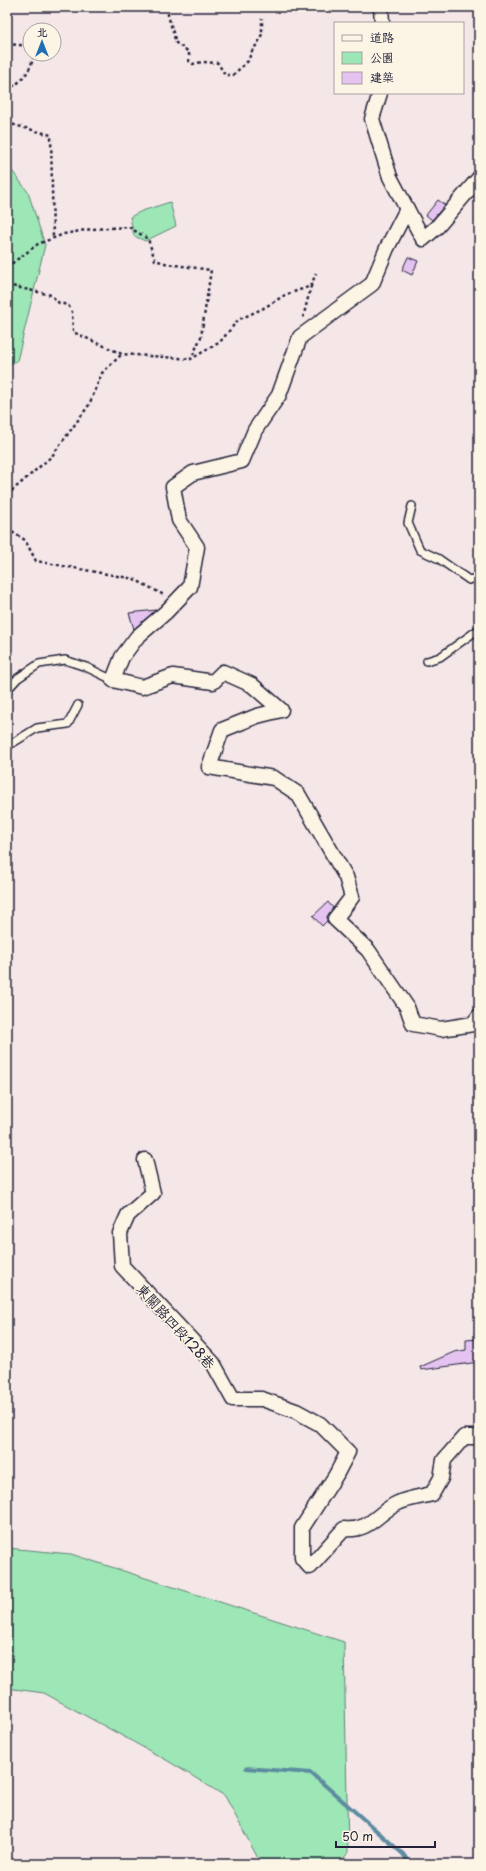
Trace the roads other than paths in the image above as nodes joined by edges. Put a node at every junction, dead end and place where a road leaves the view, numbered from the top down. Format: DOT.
graph roads {
  1 [pos="381,7"];
  2 [pos="382,22"];
  3 [pos="380,94"];
  4 [pos="479,178"];
  5 [pos="407,209"];
  6 [pos="412,506"];
  7 [pos="479,577"];
  8 [pos="479,629"];
  9 [pos="426,661"];
  10 [pos="113,680"];
  11 [pos="7,690"];
  12 [pos="78,705"];
  13 [pos="7,744"];
  14 [pos="479,1016"];
  15 [pos="145,1160"];
  16 [pos="479,1437"];
  1 -- 2 [label="street"];
  3 -- 5 [label="street"];
  4 -- 5 [label="street"];
  5 -- 10 [label="street"];
  6 -- 7 [label="lane"];
  8 -- 9 [label="lane"];
  10 -- 11 [label="lane"];
  10 -- 14 [label="street"];
  12 -- 13 [label="lane"];
  15 -- 16 [label="street, 東關路四段128巷"];
}
